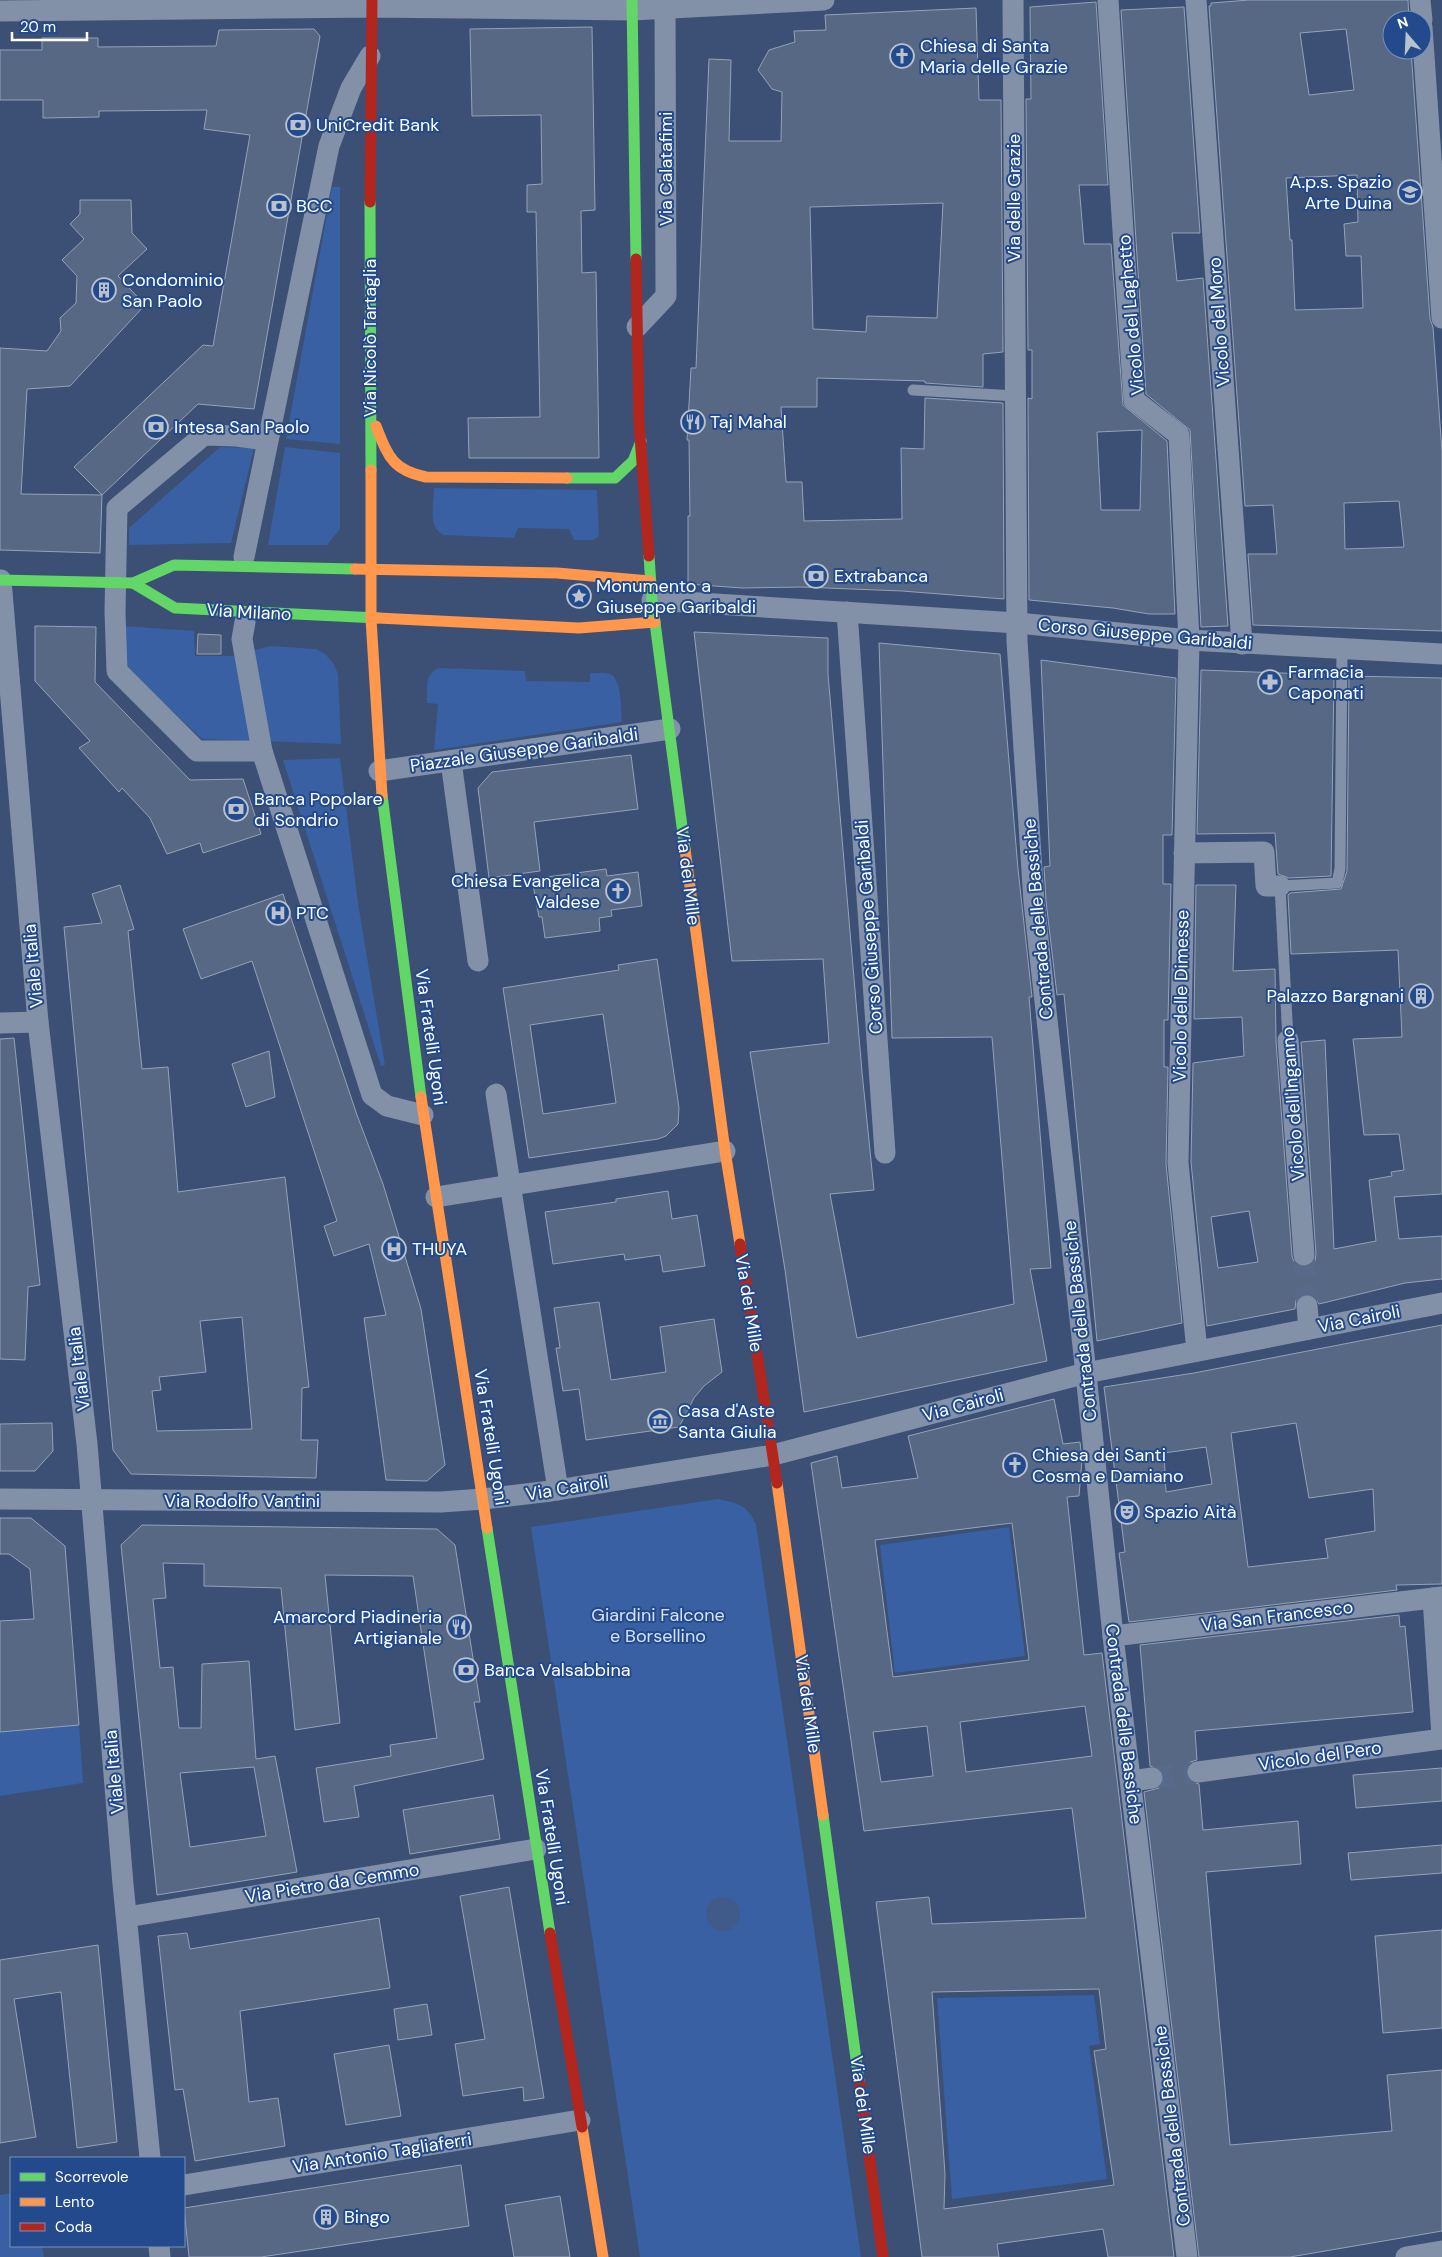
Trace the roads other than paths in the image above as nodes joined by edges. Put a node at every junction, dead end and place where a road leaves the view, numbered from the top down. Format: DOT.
graph roads {
  1 [pos="824,0"];
  2 [pos="1013,0"];
  3 [pos="1108,0"];
  4 [pos="1196,0"];
  5 [pos="781,1"];
  6 [pos="372,4"];
  7 [pos="665,4"];
  8 [pos="632,5"];
  9 [pos="0,11"];
  10 [pos="370,56"];
  11 [pos="1424,60"];
  12 [pos="1442,318"];
  13 [pos="637,328"];
  14 [pos="913,390"];
  15 [pos="1016,396"];
  16 [pos="370,413"];
  17 [pos="267,440"];
  18 [pos="640,441"];
  19 [pos="244,557"];
  20 [pos="371,569"];
  21 [pos="0,580"];
  22 [pos="124,584"];
  23 [pos="651,590"];
  24 [pos="847,612"];
  25 [pos="371,619"];
  26 [pos="245,622"];
  27 [pos="655,622"];
  28 [pos="1018,623"];
  29 [pos="1189,640"];
  30 [pos="1242,644"];
  31 [pos="1342,649"];
  32 [pos="1442,654"];
  33 [pos="670,730"];
  34 [pos="262,751"];
  35 [pos="451,760"];
  36 [pos="379,771"];
  37 [pos="1184,853"];
  38 [pos="1280,886"];
  39 [pos="478,961"];
  40 [pos="38,1022"];
  41 [pos="0,1023"];
  42 [pos="1288,1040"];
  43 [pos="496,1094"];
  44 [pos="424,1115"];
  45 [pos="725,1151"];
  46 [pos="885,1153"];
  47 [pos="509,1185"];
  48 [pos="436,1197"];
  49 [pos="1304,1255"];
  50 [pos="1442,1303"];
  51 [pos="1308,1306"];
  52 [pos="1309,1329"];
  53 [pos="1197,1350"];
  54 [pos="1086,1373"];
  55 [pos="773,1455"];
  56 [pos="558,1490"];
  57 [pos="0,1499"];
  58 [pos="483,1499"];
  59 [pos="92,1500"];
  60 [pos="1438,1597"];
  61 [pos="1113,1636"];
  62 [pos="1442,1738"];
  63 [pos="1198,1772"];
  64 [pos="536,1849"];
  65 [pos="127,1916"];
  66 [pos="580,2120"];
  67 [pos="150,2157"];
  68 [pos="185,2185"];
  69 [pos="1442,2251"];
  70 [pos="604,2257"];
  71 [pos="883,2257"];
  72 [pos="1187,2257"];
  73 [pos="1406,2257"];
  1 -- 5 [label="street"];
  2 -- 15 [label="street, Via delle Grazie"];
  3 -- 29 [label="street, Vicolo del Laghetto"];
  4 -- 30 [label="street, Vicolo del Moro"];
  5 -- 7 [label="street"];
  6 -- 8 [label="street"];
  6 -- 9 [label="street"];
  6 -- 10 [label="main road, Via Nicolò Tartaglia"];
  7 -- 8 [label="street"];
  7 -- 13 [label="street, Via Calatafimi"];
  8 -- 13 [label="main road, Via Calatafimi"];
  10 -- 16 [label="main road, Via Nicolò Tartaglia"];
  10 -- 17 [label="street, Via Nicolò Tartaglia"];
  11 -- 12 [label="street"];
  13 -- 18 [label="main road, Via Calatafimi"];
  14 -- 15 [label="lane"];
  15 -- 28 [label="street, Via delle Grazie"];
  16 -- 18 [label="main road"];
  16 -- 20 [label="main road, Via Nicolò Tartaglia"];
  17 -- 19 [label="street"];
  17 -- 22 [label="street"];
  18 -- 23 [label="main road, Via Calatafimi"];
  20 -- 22 [label="main road, Via Milano"];
  20 -- 23 [label="main road"];
  20 -- 25 [label="main road, Via Nicolò Tartaglia"];
  21 -- 22 [label="main road, Via Milano"];
  21 -- 40 [label="street, Viale Italia"];
  22 -- 25 [label="main road, Via Milano"];
  22 -- 34 [label="street"];
  23 -- 24 [label="street, Corso Giuseppe Garibaldi"];
  23 -- 27 [label="main road, Via dei Mille"];
  24 -- 28 [label="street, Corso Giuseppe Garibaldi"];
  24 -- 46 [label="street, Corso Giuseppe Garibaldi"];
  25 -- 27 [label="main road"];
  25 -- 36 [label="main road, Via Fratelli Ugoni"];
  26 -- 34 [label="street, Via Milano"];
  27 -- 33 [label="main road, Via dei Mille"];
  28 -- 29 [label="street, Corso Giuseppe Garibaldi"];
  28 -- 54 [label="street, Contrada delle Bassiche"];
  29 -- 30 [label="street, Corso Giuseppe Garibaldi"];
  29 -- 37 [label="street, Vicolo delle Dimesse"];
  30 -- 31 [label="street, Corso Giuseppe Garibaldi"];
  31 -- 32 [label="street, Corso Giuseppe Garibaldi"];
  31 -- 38 [label="lane"];
  33 -- 35 [label="street, Piazzale Giuseppe Garibaldi"];
  33 -- 45 [label="main road, Via dei Mille"];
  34 -- 44 [label="street, Via Milano"];
  35 -- 36 [label="street, Piazzale Giuseppe Garibaldi"];
  35 -- 39 [label="street"];
  36 -- 44 [label="main road, Via Fratelli Ugoni"];
  37 -- 38 [label="street"];
  37 -- 53 [label="street, Vicolo delle Dimesse"];
  38 -- 42 [label="lane, Vicolo dell'Inganno"];
  40 -- 41 [label="street"];
  40 -- 59 [label="street, Viale Italia"];
  42 -- 49 [label="street, Vicolo dell'Inganno"];
  43 -- 47 [label="street"];
  44 -- 48 [label="main road, Via Fratelli Ugoni"];
  45 -- 47 [label="street"];
  45 -- 55 [label="main road, Via dei Mille"];
  47 -- 48 [label="street"];
  47 -- 56 [label="street"];
  48 -- 58 [label="main road, Via Fratelli Ugoni"];
  50 -- 52 [label="street, Via Cairoli"];
  51 -- 52 [label="street"];
  52 -- 53 [label="street, Via Cairoli"];
  53 -- 54 [label="street, Via Cairoli"];
  54 -- 55 [label="street, Via Cairoli"];
  54 -- 61 [label="street, Contrada delle Bassiche"];
  55 -- 56 [label="street, Via Cairoli"];
  55 -- 71 [label="main road, Via dei Mille"];
  56 -- 58 [label="street, Via Cairoli"];
  57 -- 59 [label="street, Via Rodolfo Vantini"];
  58 -- 59 [label="street, Via Rodolfo Vantini"];
  58 -- 64 [label="main road, Via Fratelli Ugoni"];
  59 -- 65 [label="street, Viale Italia"];
  60 -- 61 [label="street, Via San Francesco"];
  60 -- 62 [label="street, Vicolo del Pero"];
  61 -- 72 [label="street, Contrada delle Bassiche"];
  62 -- 63 [label="street, Vicolo del Pero"];
  64 -- 65 [label="street, Via Pietro da Cemmo"];
  64 -- 66 [label="main road, Via Fratelli Ugoni"];
  65 -- 67 [label="street, Viale Italia"];
  66 -- 68 [label="street, Via Antonio Tagliaferri"];
  66 -- 70 [label="main road, Via Fratelli Ugoni"];
  69 -- 73 [label="street"];
}
